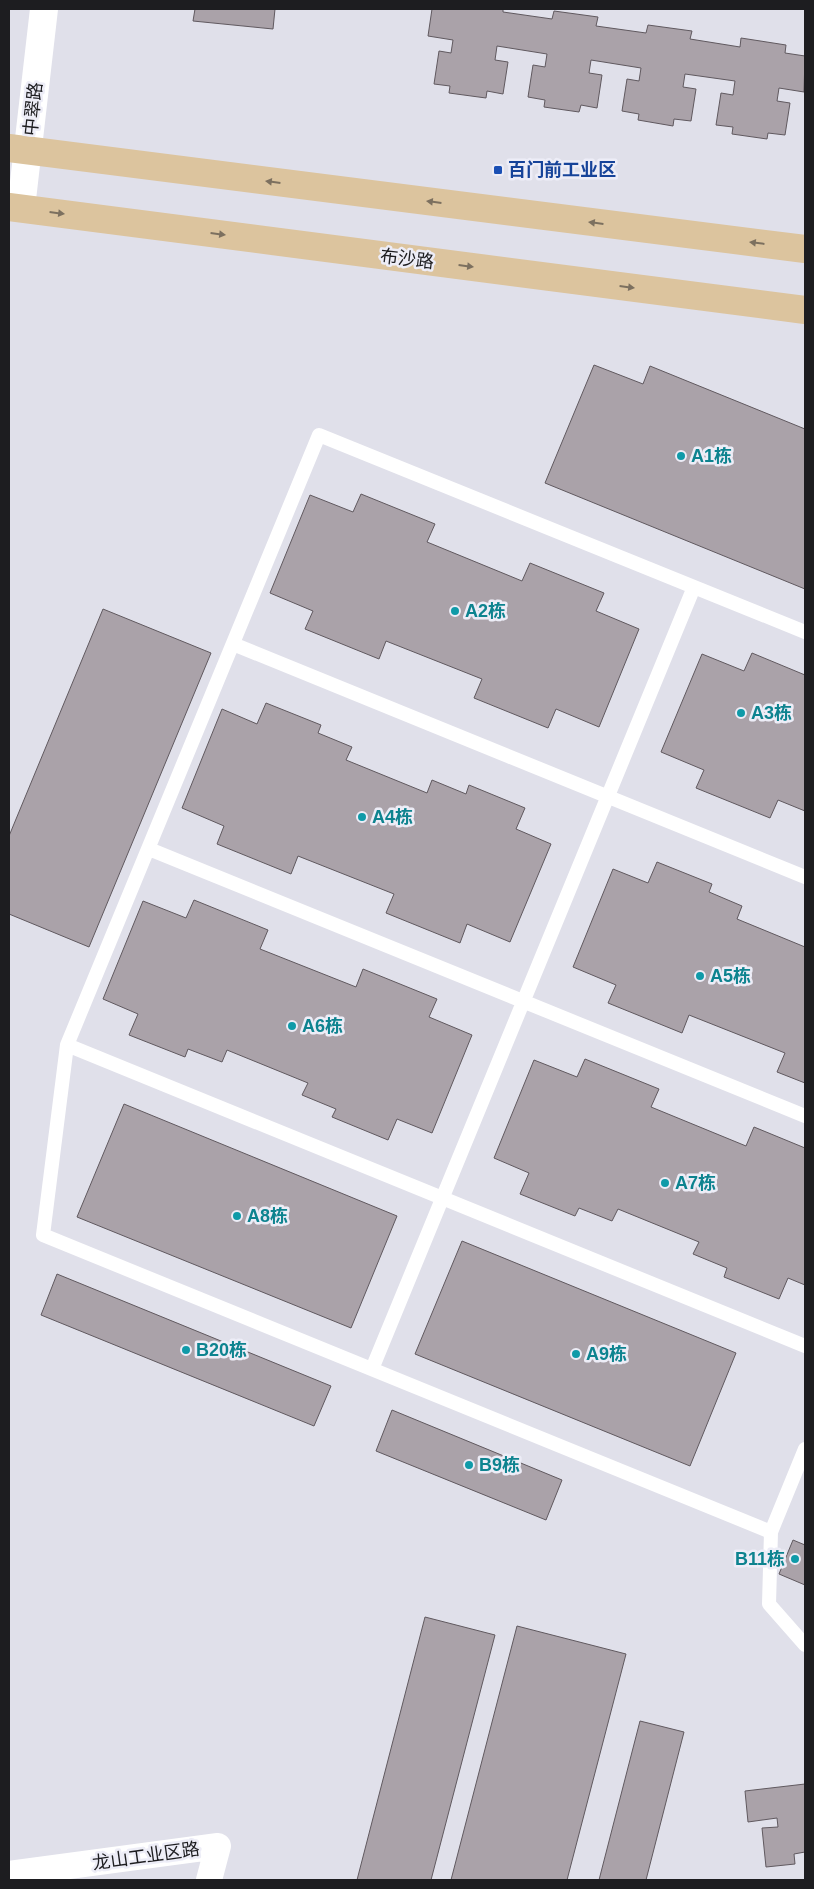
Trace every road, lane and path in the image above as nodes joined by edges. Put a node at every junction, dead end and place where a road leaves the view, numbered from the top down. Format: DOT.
graph roads {
  1 [pos="44,9"];
  2 [pos="19,150"];
  3 [pos="15,208"];
  4 [pos="805,249"];
  5 [pos="805,310"];
  6 [pos="694,587"];
  7 [pos="805,632"];
  8 [pos="233,644"];
  9 [pos="608,797"];
  10 [pos="149,849"];
  11 [pos="805,878"];
  12 [pos="523,1001"];
  13 [pos="67,1045"];
  14 [pos="805,1116"];
  15 [pos="442,1198"];
  16 [pos="805,1346"];
  17 [pos="372,1369"];
  18 [pos="805,1449"];
  19 [pos="771,1532"];
  20 [pos="805,1645"];
  21 [pos="9,1874"];
  22 [pos="209,1880"];
  1 -- 2 [label="main road, 中翠路"];
  2 -- 3 [label="main road, 中翠路"];
  4 -- 2 [label="main road, one-way"];
  3 -- 5 [label="main road, 布沙路, one-way"];
  6 -- 7 [label="lane"];
  6 -- 8 [label="lane"];
  6 -- 9 [label="lane"];
  8 -- 9 [label="lane"];
  8 -- 10 [label="lane"];
  9 -- 11 [label="lane"];
  9 -- 12 [label="lane"];
  10 -- 12 [label="lane"];
  10 -- 13 [label="lane"];
  12 -- 14 [label="lane"];
  12 -- 15 [label="lane"];
  13 -- 15 [label="lane"];
  13 -- 17 [label="lane"];
  15 -- 16 [label="lane"];
  15 -- 17 [label="lane"];
  17 -- 19 [label="lane"];
  18 -- 19 [label="lane"];
  19 -- 20 [label="lane"];
  21 -- 22 [label="street, 龙山工业区路"];
}
